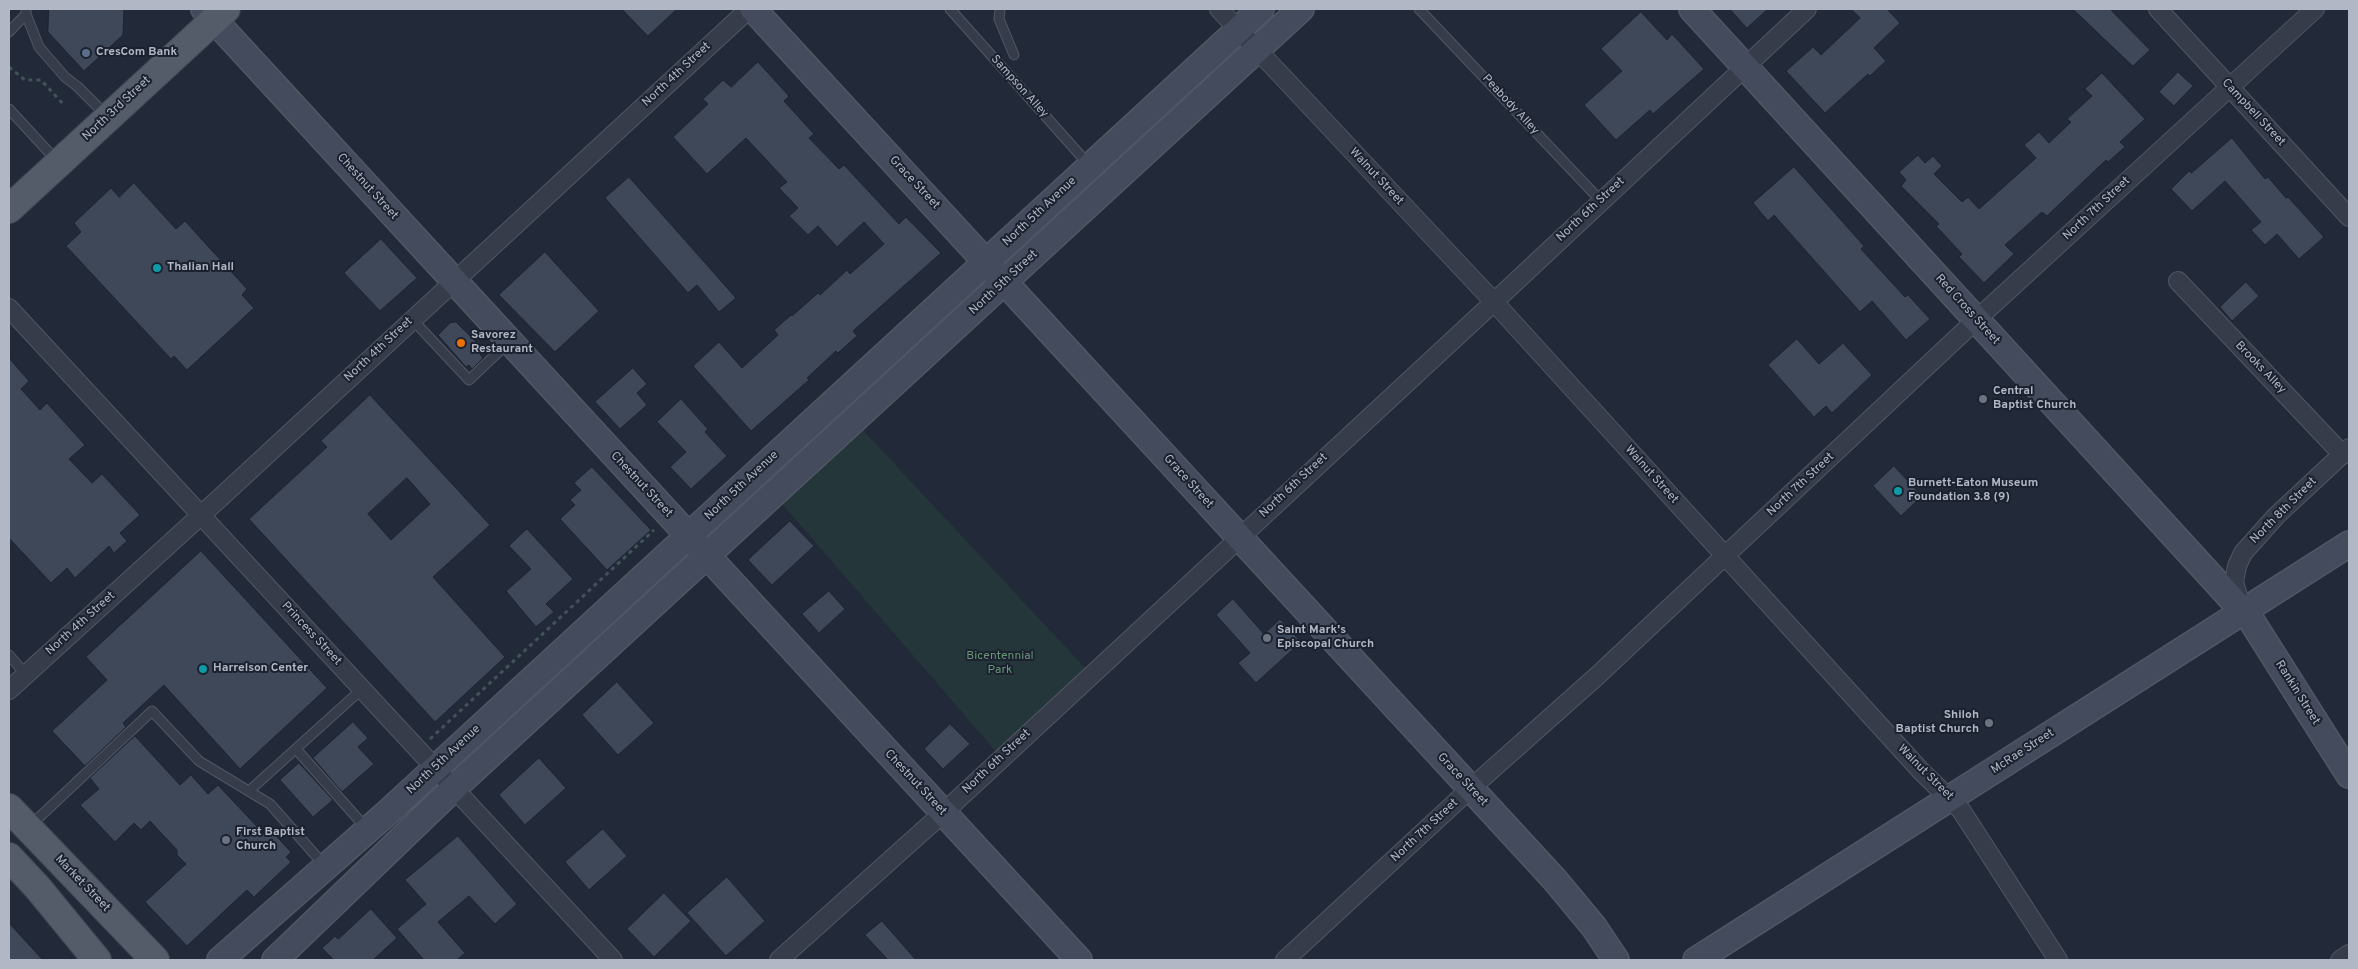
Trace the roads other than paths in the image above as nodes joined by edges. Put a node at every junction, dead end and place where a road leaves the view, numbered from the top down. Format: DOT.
graph roads {
  1 [pos="749,9"];
  2 [pos="753,9"];
  3 [pos="950,9"];
  4 [pos="1000,9"];
  5 [pos="1219,9"];
  6 [pos="1261,9"];
  7 [pos="1301,9"];
  8 [pos="1419,9"];
  9 [pos="1692,9"];
  10 [pos="1806,9"];
  11 [pos="2158,9"];
  12 [pos="2315,9"];
  13 [pos="26,12"];
  14 [pos="215,12"];
  15 [pos="1238,30"];
  16 [pos="9,32"];
  17 [pos="1256,50"];
  18 [pos="1014,56"];
  19 [pos="1744,66"];
  20 [pos="2230,88"];
  21 [pos="9,109"];
  22 [pos="108,117"];
  23 [pos="58,163"];
  24 [pos="1089,165"];
  25 [pos="1601,201"];
  26 [pos="9,209"];
  27 [pos="2349,217"];
  28 [pos="987,261"];
  29 [pos="1006,281"];
  30 [pos="2178,281"];
  31 [pos="453,282"];
  32 [pos="1494,302"];
  33 [pos="9,308"];
  34 [pos="412,318"];
  35 [pos="1976,320"];
  36 [pos="509,342"];
  37 [pos="2346,452"];
  38 [pos="201,515"];
  39 [pos="688,536"];
  40 [pos="1238,536"];
  41 [pos="2349,544"];
  42 [pos="706,556"];
  43 [pos="1725,557"];
  44 [pos="2243,611"];
  45 [pos="9,655"];
  46 [pos="26,675"];
  47 [pos="362,689"];
  48 [pos="9,690"];
  49 [pos="296,749"];
  50 [pos="435,769"];
  51 [pos="2349,776"];
  52 [pos="454,788"];
  53 [pos="1470,789"];
  54 [pos="249,791"];
  55 [pos="1950,798"];
  56 [pos="9,808"];
  57 [pos="942,812"];
  58 [pos="28,828"];
  59 [pos="368,830"];
  60 [pos="9,857"];
  61 [pos="326,867"];
  62 [pos="2349,954"];
  63 [pos="97,960"];
  64 [pos="155,960"];
  65 [pos="220,960"];
  66 [pos="275,960"];
  67 [pos="613,960"];
  68 [pos="779,960"];
  69 [pos="1079,960"];
  70 [pos="1285,960"];
  71 [pos="1616,960"];
  72 [pos="1696,960"];
  73 [pos="2058,960"];
  74 [pos="2340,960"];
  1 -- 31 [label="street, North 4th Street"];
  2 -- 28 [label="street, Grace Street"];
  3 -- 24 [label="lane, Sampson Alley"];
  4 -- 18 [label="lane"];
  5 -- 15 [label="street, Walnut Street"];
  6 -- 15 [label="street, North 5th Avenue"];
  7 -- 17 [label="street, North 5th Street"];
  8 -- 25 [label="lane, Peabody Alley"];
  9 -- 19 [label="street, Red Cross Street"];
  10 -- 19 [label="street, North 6th Street"];
  11 -- 20 [label="street, Campbell Street"];
  12 -- 20 [label="street, North 7th Street"];
  13 -- 16 [label="lane"];
  13 -- 22 [label="lane"];
  14 -- 22 [label="main road, North 3rd Street"];
  14 -- 31 [label="street, Chestnut Street"];
  15 -- 17 [label="street, Walnut Street"];
  15 -- 24 [label="street, North 5th Avenue"];
  17 -- 29 [label="street, North 5th Street"];
  17 -- 32 [label="street, Walnut Street"];
  19 -- 25 [label="street, North 6th Street"];
  19 -- 35 [label="street, Red Cross Street"];
  20 -- 27 [label="street, Campbell Street"];
  20 -- 35 [label="street, North 7th Street"];
  21 -- 23 [label="lane"];
  22 -- 23 [label="main road, North 3rd Street"];
  23 -- 26 [label="main road, North 3rd Street"];
  24 -- 28 [label="street, North 5th Avenue"];
  25 -- 32 [label="street, North 6th Street"];
  28 -- 29 [label="street, Grace Street"];
  28 -- 39 [label="street, North 5th Avenue"];
  29 -- 40 [label="street, Grace Street"];
  29 -- 42 [label="street, North 5th Street"];
  30 -- 37 [label="street, Brooks Alley"];
  31 -- 34 [label="street, North 4th Street"];
  31 -- 36 [label="street, Chestnut Street"];
  32 -- 40 [label="street, North 6th Street"];
  32 -- 43 [label="street, Walnut Street"];
  33 -- 38 [label="street, Princess Street"];
  34 -- 36 [label="lane"];
  34 -- 38 [label="street, North 4th Street"];
  35 -- 43 [label="street, North 7th Street"];
  35 -- 44 [label="street, Red Cross Street"];
  36 -- 39 [label="street, Chestnut Street"];
  37 -- 44 [label="street, North 8th Street"];
  38 -- 46 [label="street, North 4th Street"];
  38 -- 47 [label="street, Princess Street"];
  39 -- 42 [label="street, Chestnut Street"];
  39 -- 50 [label="street, North 5th Avenue"];
  40 -- 53 [label="street, Grace Street"];
  40 -- 57 [label="street, North 6th Street"];
  41 -- 44 [label="street, McRae Street"];
  42 -- 52 [label="street"];
  42 -- 57 [label="street, Chestnut Street"];
  43 -- 53 [label="street, North 7th Street"];
  43 -- 55 [label="street, Walnut Street"];
  44 -- 51 [label="street, Rankin Street"];
  44 -- 55 [label="street, McRae Street"];
  45 -- 46 [label="lane"];
  46 -- 48 [label="street, North 4th Street"];
  47 -- 49 [label="lane"];
  47 -- 50 [label="street, Princess Street"];
  49 -- 54 [label="lane"];
  49 -- 59 [label="lane"];
  50 -- 52 [label="street, Princess Street"];
  50 -- 59 [label="street, North 5th Avenue"];
  52 -- 66 [label="street"];
  52 -- 67 [label="street, Princess Street"];
  53 -- 70 [label="street, North 7th Street"];
  53 -- 71 [label="street, Grace Street"];
  54 -- 58 [label="lane"];
  54 -- 61 [label="lane"];
  55 -- 72 [label="street, McRae Street"];
  55 -- 73 [label="street, Walnut Street"];
  56 -- 58 [label="main road, Market Street"];
  57 -- 68 [label="street, North 6th Street"];
  57 -- 69 [label="street, Chestnut Street"];
  58 -- 64 [label="main road, Market Street"];
  59 -- 61 [label="street, North 5th Avenue"];
  60 -- 63 [label="main road"];
  61 -- 65 [label="street, North 5th Avenue"];
  62 -- 74 [label="street"];
}
